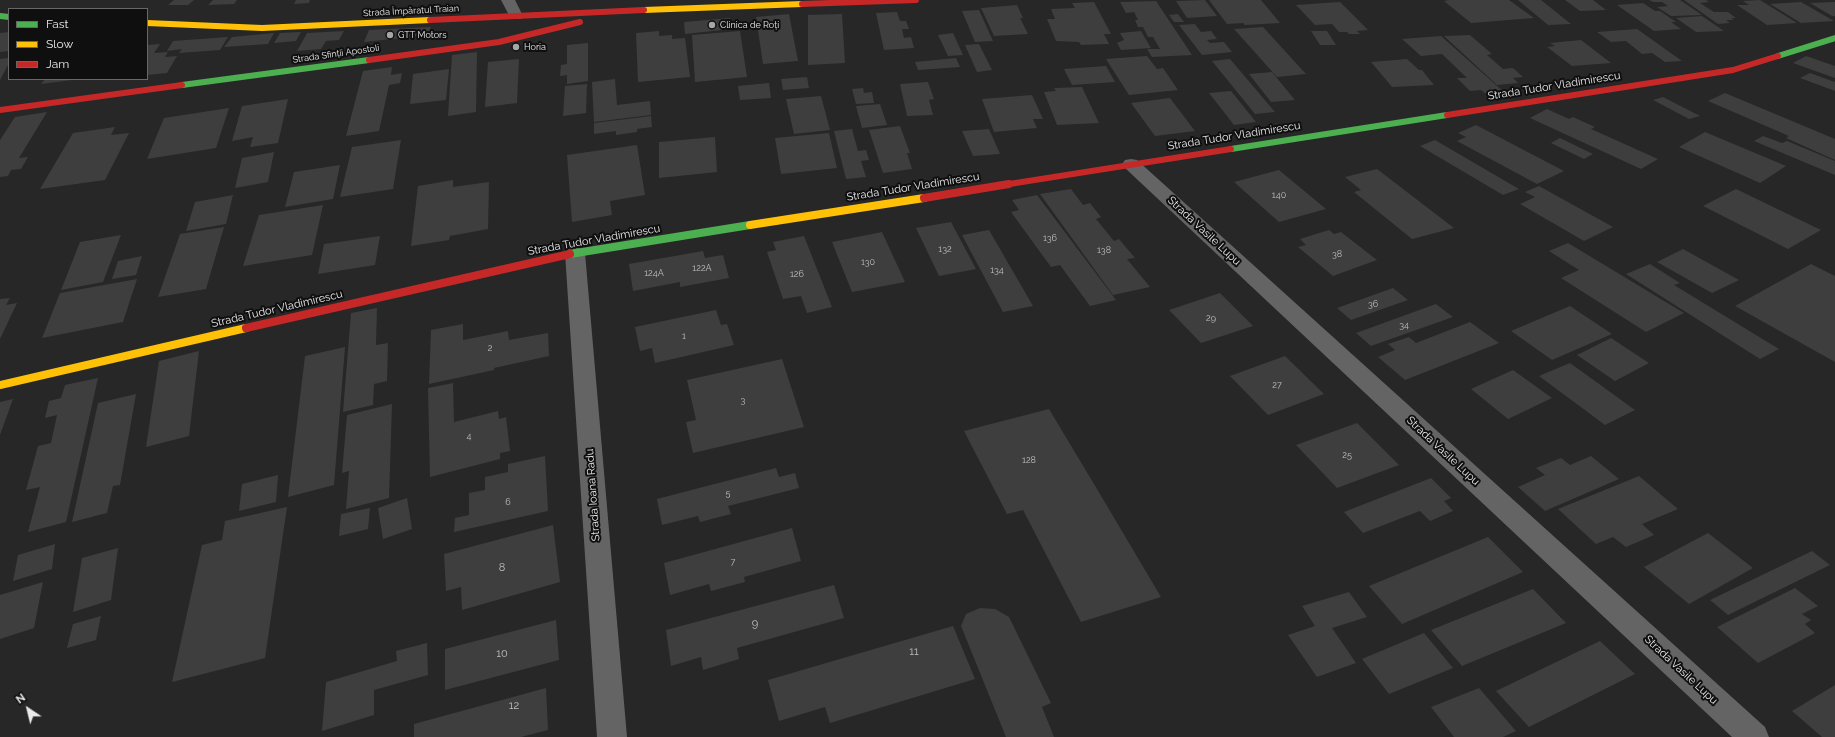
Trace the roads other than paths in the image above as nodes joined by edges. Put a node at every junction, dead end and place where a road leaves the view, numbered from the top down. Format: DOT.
graph roads {
  1 [pos="508,0"];
  2 [pos="671,0"];
  3 [pos="916,0"];
  4 [pos="631,10"];
  5 [pos="516,16"];
  6 [pos="148,23"];
  7 [pos="1835,38"];
  8 [pos="0,110"];
  9 [pos="1132,164"];
  10 [pos="575,253"];
  11 [pos="0,386"];
  12 [pos="612,737"];
  13 [pos="1754,737"];
  1 -- 5 [label="street"];
  2 -- 4 [label="street, Strada Sfinții Apostoli"];
  3 -- 4 [label="street, Strada Împăratul Traian"];
  4 -- 5 [label="street, Strada Împăratul Traian"];
  4 -- 8 [label="street, Strada Sfinții Apostoli"];
  5 -- 6 [label="street, Strada Împăratul Traian"];
  7 -- 9 [label="street, Strada Tudor Vladimirescu"];
  9 -- 10 [label="street, Strada Tudor Vladimirescu"];
  9 -- 13 [label="street, Strada Vasile Lupu"];
  10 -- 11 [label="street, Strada Tudor Vladimirescu"];
  10 -- 12 [label="street, Strada Ioana Radu"];
}
